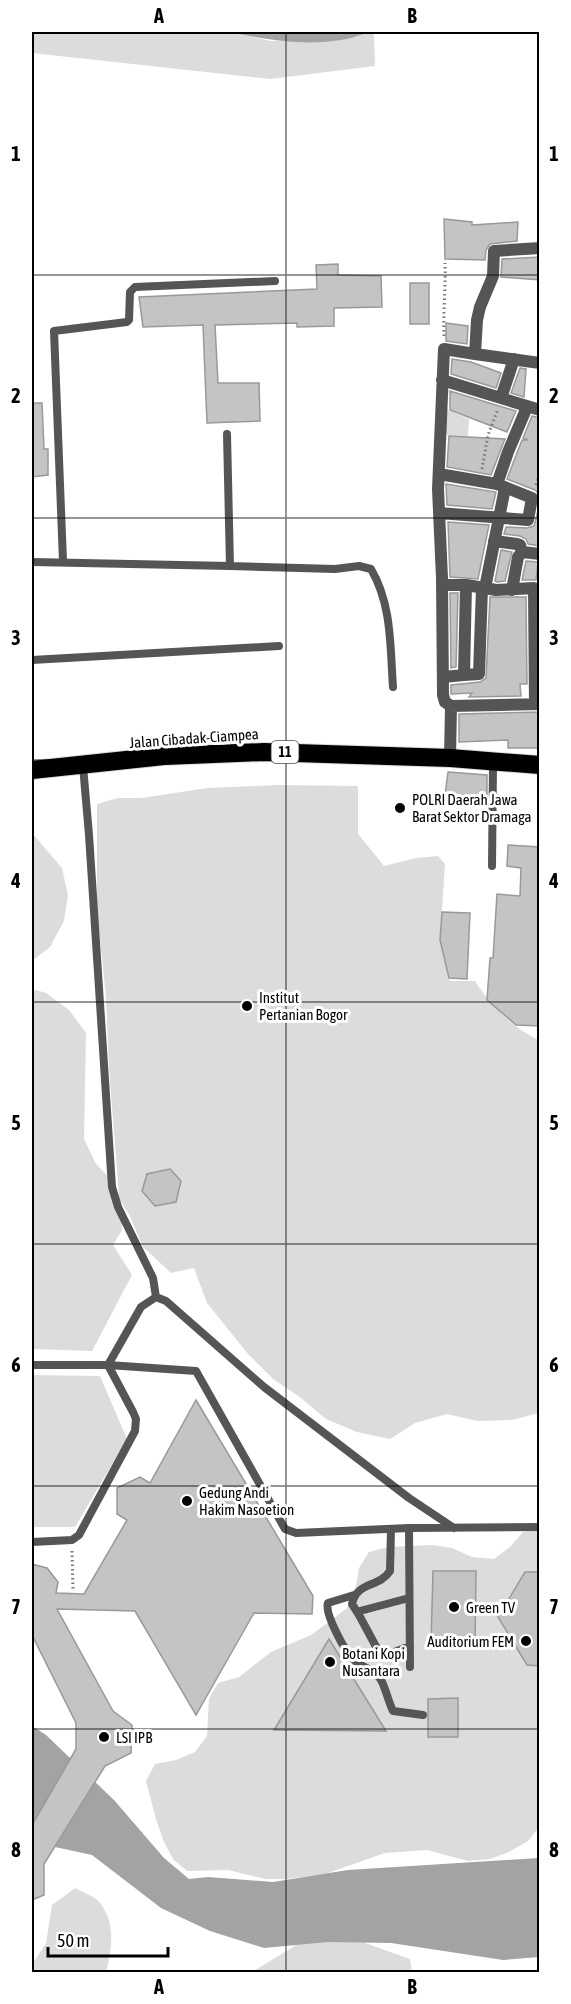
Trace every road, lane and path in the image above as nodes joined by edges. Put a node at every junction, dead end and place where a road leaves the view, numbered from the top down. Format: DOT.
graph roads {
  1 [pos="540,248"];
  2 [pos="445,263"];
  3 [pos="276,281"];
  4 [pos="444,350"];
  5 [pos="476,354"];
  6 [pos="514,359"];
  7 [pos="540,363"];
  8 [pos="442,380"];
  9 [pos="503,396"];
  10 [pos="527,406"];
  11 [pos="540,410"];
  12 [pos="227,434"];
  13 [pos="439,474"];
  14 [pos="480,481"];
  15 [pos="501,486"];
  16 [pos="535,510"];
  17 [pos="439,513"];
  18 [pos="499,516"];
  19 [pos="494,541"];
  20 [pos="522,552"];
  21 [pos="540,554"];
  22 [pos="63,561"];
  23 [pos="32,562"];
  24 [pos="230,566"];
  25 [pos="442,585"];
  26 [pos="466,585"];
  27 [pos="484,588"];
  28 [pos="512,590"];
  29 [pos="537,593"];
  30 [pos="279,646"];
  31 [pos="32,660"];
  32 [pos="464,675"];
  33 [pos="443,677"];
  34 [pos="393,687"];
  35 [pos="537,704"];
  36 [pos="451,706"];
  37 [pos="450,758"];
  38 [pos="493,761"];
  39 [pos="540,765"];
  40 [pos="82,766"];
  41 [pos="32,771"];
  42 [pos="492,866"];
  43 [pos="156,1297"];
  44 [pos="32,1365"];
  45 [pos="108,1365"];
  46 [pos="540,1527"];
  47 [pos="409,1528"];
  48 [pos="455,1528"];
  49 [pos="391,1529"];
  50 [pos="72,1540"];
  51 [pos="32,1542"];
  52 [pos="73,1590"];
  53 [pos="354,1595"];
  54 [pos="410,1599"];
  55 [pos="359,1615"];
  56 [pos="410,1646"];
  57 [pos="410,1667"];
  58 [pos="423,1714"];
  1 -- 5 [label="street"];
  2 -- 4 [label="path"];
  3 -- 22 [label="lane"];
  4 -- 5 [label="street"];
  4 -- 8 [label="street"];
  5 -- 6 [label="street"];
  6 -- 7 [label="street"];
  6 -- 9 [label="street"];
  8 -- 9 [label="street"];
  8 -- 13 [label="street"];
  9 -- 10 [label="street"];
  9 -- 14 [label="path"];
  10 -- 11 [label="street"];
  10 -- 15 [label="street"];
  12 -- 24 [label="lane"];
  13 -- 14 [label="street"];
  13 -- 17 [label="street"];
  14 -- 15 [label="street"];
  15 -- 16 [label="street"];
  15 -- 18 [label="street"];
  16 -- 18 [label="street"];
  17 -- 18 [label="street"];
  17 -- 25 [label="street"];
  18 -- 19 [label="street"];
  19 -- 20 [label="street"];
  19 -- 27 [label="street"];
  20 -- 21 [label="street"];
  20 -- 28 [label="street"];
  22 -- 23 [label="lane"];
  22 -- 24 [label="lane"];
  24 -- 34 [label="lane"];
  25 -- 26 [label="street"];
  25 -- 33 [label="street"];
  26 -- 27 [label="street"];
  26 -- 32 [label="street"];
  27 -- 28 [label="street"];
  27 -- 32 [label="street"];
  28 -- 29 [label="street"];
  29 -- 35 [label="street"];
  30 -- 31 [label="lane"];
  32 -- 33 [label="street"];
  33 -- 36 [label="street"];
  35 -- 36 [label="street"];
  36 -- 37 [label="street"];
  37 -- 38 [label="highway, Jalan Cibadak-Ciampea / 11"];
  37 -- 40 [label="highway, Jalan Cibadak-Ciampea / 11"];
  38 -- 39 [label="highway, Jalan Cibadak-Ciampea / 11"];
  38 -- 42 [label="lane"];
  40 -- 41 [label="highway, Jalan Cibadak-Ciampea / 11"];
  40 -- 43 [label="lane"];
  43 -- 45 [label="lane"];
  43 -- 48 [label="lane"];
  44 -- 45 [label="lane"];
  45 -- 49 [label="lane"];
  45 -- 50 [label="lane"];
  46 -- 48 [label="lane"];
  47 -- 48 [label="lane"];
  47 -- 49 [label="lane"];
  47 -- 54 [label="lane"];
  49 -- 53 [label="lane"];
  50 -- 51 [label="lane"];
  50 -- 52 [label="path"];
  53 -- 55 [label="lane"];
  53 -- 58 [label="lane"];
  54 -- 55 [label="lane"];
  54 -- 56 [label="lane"];
  55 -- 56 [label="lane"];
  56 -- 57 [label="lane"];
}
